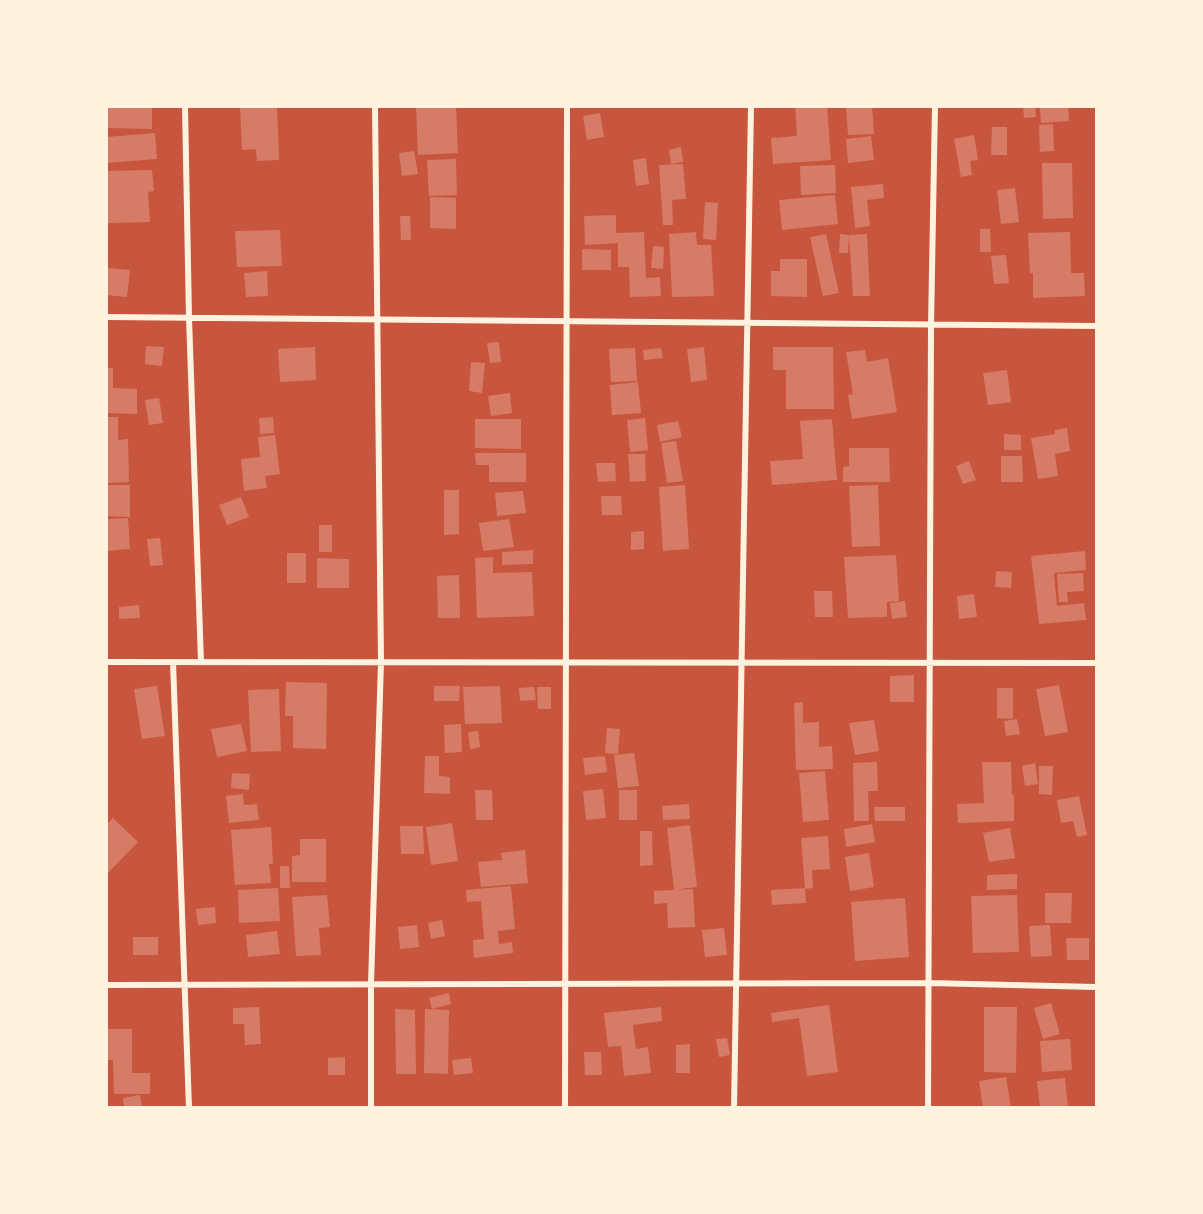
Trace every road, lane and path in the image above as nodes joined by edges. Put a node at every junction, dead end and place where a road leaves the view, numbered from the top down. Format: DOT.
graph roads {
  1 [pos="185,106"];
  2 [pos="375,106"];
  3 [pos="567,106"];
  4 [pos="751,106"];
  5 [pos="935,106"];
  6 [pos="106,317"];
  7 [pos="189,318"];
  8 [pos="377,320"];
  9 [pos="567,322"];
  10 [pos="747,323"];
  11 [pos="931,326"];
  12 [pos="1096,326"];
  13 [pos="106,662"];
  14 [pos="173,662"];
  15 [pos="201,662"];
  16 [pos="381,662"];
  17 [pos="741,662"];
  18 [pos="566,663"];
  19 [pos="930,663"];
  20 [pos="1096,663"];
  21 [pos="929,983"];
  22 [pos="371,984"];
  23 [pos="566,984"];
  24 [pos="736,984"];
  25 [pos="106,985"];
  26 [pos="185,985"];
  27 [pos="1096,987"];
  28 [pos="189,1107"];
  29 [pos="371,1107"];
  30 [pos="565,1107"];
  31 [pos="734,1107"];
  32 [pos="928,1107"];
  1 -- 7 [label="street"];
  2 -- 8 [label="street"];
  3 -- 9 [label="street"];
  4 -- 10 [label="street"];
  5 -- 11 [label="street"];
  6 -- 7 [label="street"];
  7 -- 8 [label="street"];
  7 -- 15 [label="street"];
  8 -- 9 [label="street"];
  8 -- 16 [label="street"];
  9 -- 10 [label="street"];
  9 -- 18 [label="street"];
  10 -- 11 [label="street"];
  10 -- 17 [label="street"];
  11 -- 12 [label="street"];
  11 -- 19 [label="street"];
  13 -- 14 [label="street"];
  14 -- 15 [label="street"];
  14 -- 26 [label="street"];
  15 -- 16 [label="street"];
  16 -- 18 [label="street"];
  16 -- 22 [label="street"];
  17 -- 18 [label="street"];
  17 -- 19 [label="street"];
  17 -- 24 [label="street"];
  18 -- 23 [label="street"];
  19 -- 20 [label="street"];
  19 -- 21 [label="street"];
  21 -- 24 [label="street"];
  21 -- 27 [label="street"];
  21 -- 32 [label="street"];
  22 -- 23 [label="street"];
  22 -- 26 [label="street"];
  22 -- 29 [label="street"];
  23 -- 24 [label="street"];
  23 -- 30 [label="street"];
  24 -- 31 [label="street"];
  25 -- 26 [label="street"];
  26 -- 28 [label="street"];
}
